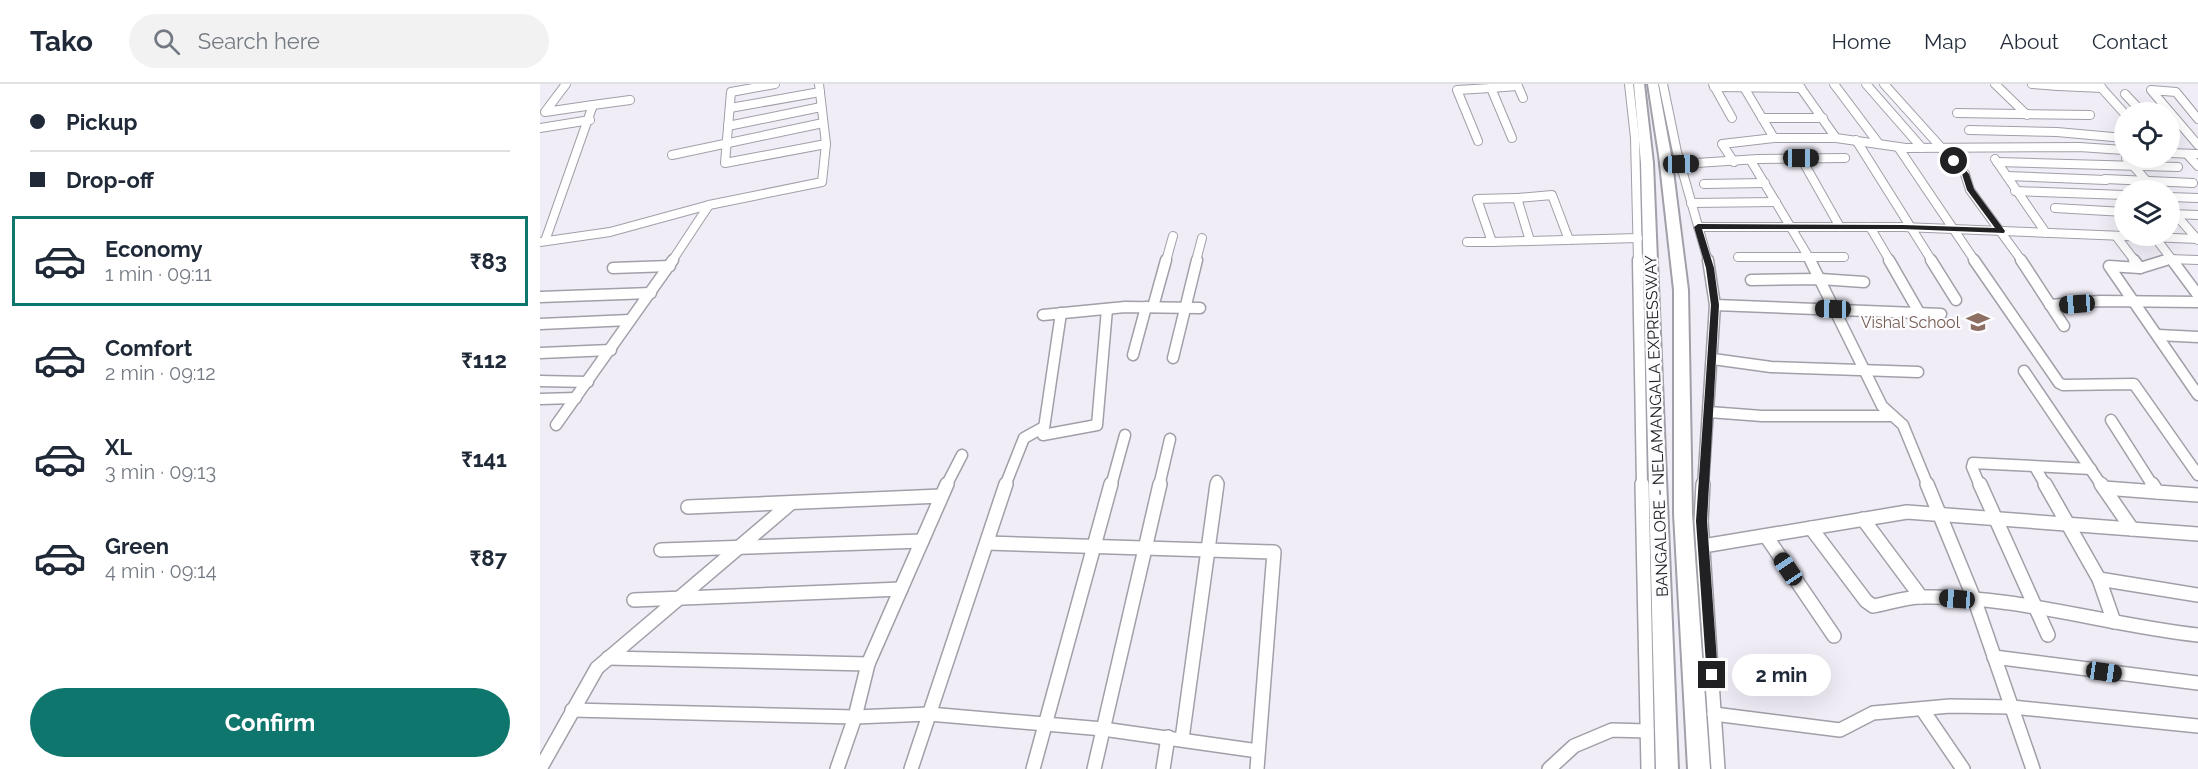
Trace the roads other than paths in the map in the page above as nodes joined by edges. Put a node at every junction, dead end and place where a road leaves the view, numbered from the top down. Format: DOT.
graph roads {
  1 [pos="566,84"];
  2 [pos="774,84"];
  3 [pos="1629,84"];
  4 [pos="1639,84"];
  5 [pos="1653,84"];
  6 [pos="1663,84"];
  7 [pos="1834,84"];
  8 [pos="1866,84"];
  9 [pos="1884,84"];
  10 [pos="1995,84"];
  11 [pos="2032,84"];
  12 [pos="1517,85"];
  13 [pos="2058,85"];
  14 [pos="1713,86"];
  15 [pos="1743,86"];
  16 [pos="1800,86"];
  17 [pos="2100,86"];
  18 [pos="1491,87"];
  19 [pos="2150,87"];
  20 [pos="819,88"];
  21 [pos="2126,94"];
  22 [pos="1523,98"];
  23 [pos="630,100"];
  24 [pos="2114,102"];
  25 [pos="2133,102"];
  26 [pos="2161,102"];
  27 [pos="2180,104"];
  28 [pos="593,105"];
  29 [pos="2187,105"];
  30 [pos="821,106"];
  31 [pos="730,108"];
  32 [pos="2027,115"];
  33 [pos="2090,115"];
  34 [pos="1732,118"];
  35 [pos="1762,118"];
  36 [pos="1823,118"];
  37 [pos="2198,119"];
  38 [pos="590,120"];
  39 [pos="823,123"];
  40 [pos="2180,124"];
  41 [pos="728,126"];
  42 [pos="540,128"];
  43 [pos="1969,130"];
  44 [pos="2109,137"];
  45 [pos="2114,137"];
  46 [pos="1512,138"];
  47 [pos="1774,138"];
  48 [pos="1836,138"];
  49 [pos="1478,141"];
  50 [pos="1856,141"];
  51 [pos="2114,143"];
  52 [pos="725,144"];
  53 [pos="826,144"];
  54 [pos="1879,144"];
  55 [pos="2198,145"];
  56 [pos="1898,147"];
  57 [pos="2077,147"];
  58 [pos="1922,148"];
  59 [pos="1942,148"];
  60 [pos="1985,148"];
  61 [pos="2180,151"];
  62 [pos="2114,152"];
  63 [pos="2180,154"];
  64 [pos="2183,154"];
  65 [pos="2198,154"];
  66 [pos="672,155"];
  67 [pos="1801,158"];
  68 [pos="1845,158"];
  69 [pos="1751,161"];
  70 [pos="1734,162"];
  71 [pos="1997,162"];
  72 [pos="1681,164"];
  73 [pos="2092,165"];
  74 [pos="2198,165"];
  75 [pos="2114,166"];
  76 [pos="2136,168"];
  77 [pos="2007,176"];
  78 [pos="2106,180"];
  79 [pos="2114,180"];
  80 [pos="2146,180"];
  81 [pos="2180,182"];
  82 [pos="1765,183"];
  83 [pos="2193,183"];
  84 [pos="1704,184"];
  85 [pos="2114,188"];
  86 [pos="2015,191"];
  87 [pos="2114,197"];
  88 [pos="2180,197"];
  89 [pos="1517,198"];
  90 [pos="2198,198"];
  91 [pos="1776,201"];
  92 [pos="1691,203"];
  93 [pos="709,205"];
  94 [pos="2055,208"];
  95 [pos="2114,211"];
  96 [pos="2180,214"];
  97 [pos="2198,214"];
  98 [pos="2180,222"];
  99 [pos="1698,227"];
  100 [pos="1793,227"];
  101 [pos="1840,227"];
  102 [pos="1870,227"];
  103 [pos="1910,227"];
  104 [pos="1954,229"];
  105 [pos="2001,231"];
  106 [pos="2046,233"];
  107 [pos="1173,236"];
  108 [pos="2114,236"];
  109 [pos="1202,238"];
  110 [pos="1638,238"];
  111 [pos="2180,238"];
  112 [pos="2198,239"];
  113 [pos="1569,240"];
  114 [pos="543,241"];
  115 [pos="1530,241"];
  116 [pos="1467,242"];
  117 [pos="1492,242"];
  118 [pos="2124,246"];
  119 [pos="2161,246"];
  120 [pos="1809,256"];
  121 [pos="1738,257"];
  122 [pos="1844,257"];
  123 [pos="2169,259"];
  124 [pos="2198,260"];
  125 [pos="670,266"];
  126 [pos="613,268"];
  127 [pos="2140,268"];
  128 [pos="1820,279"];
  129 [pos="1751,280"];
  130 [pos="2187,281"];
  131 [pos="2198,281"];
  132 [pos="1864,282"];
  133 [pos="651,293"];
  134 [pos="2198,295"];
  135 [pos="540,297"];
  136 [pos="1956,300"];
  137 [pos="2133,301"];
  138 [pos="2198,302"];
  139 [pos="1715,305"];
  140 [pos="2050,306"];
  141 [pos="1150,307"];
  142 [pos="1186,307"];
  143 [pos="1200,308"];
  144 [pos="1107,309"];
  145 [pos="1833,309"];
  146 [pos="1061,314"];
  147 [pos="1920,314"];
  148 [pos="1941,314"];
  149 [pos="1043,315"];
  150 [pos="630,320"];
  151 [pos="540,324"];
  152 [pos="2064,326"];
  153 [pos="2158,335"];
  154 [pos="2198,337"];
  155 [pos="611,350"];
  156 [pos="540,353"];
  157 [pos="1133,355"];
  158 [pos="1173,358"];
  159 [pos="1713,359"];
  160 [pos="1865,371"];
  161 [pos="2024,371"];
  162 [pos="1918,372"];
  163 [pos="540,381"];
  164 [pos="588,382"];
  165 [pos="2198,395"];
  166 [pos="576,398"];
  167 [pos="540,399"];
  168 [pos="1709,412"];
  169 [pos="1892,416"];
  170 [pos="2111,420"];
  171 [pos="556,425"];
  172 [pos="1044,427"];
  173 [pos="1125,435"];
  174 [pos="1170,439"];
  175 [pos="962,454"];
  176 [pos="2035,467"];
  177 [pos="2091,469"];
  178 [pos="2198,476"];
  179 [pos="1217,481"];
  180 [pos="2104,488"];
  181 [pos="2157,492"];
  182 [pos="2198,495"];
  183 [pos="941,496"];
  184 [pos="790,503"];
  185 [pos="688,507"];
  186 [pos="1940,514"];
  187 [pos="1863,519"];
  188 [pos="1995,519"];
  189 [pos="2069,524"];
  190 [pos="1811,528"];
  191 [pos="2132,529"];
  192 [pos="2198,534"];
  193 [pos="1766,536"];
  194 [pos="922,541"];
  195 [pos="987,543"];
  196 [pos="1093,546"];
  197 [pos="1703,546"];
  198 [pos="1146,547"];
  199 [pos="737,548"];
  200 [pos="1208,549"];
  201 [pos="661,550"];
  202 [pos="2099,579"];
  203 [pos="901,590"];
  204 [pos="2198,595"];
  205 [pos="1921,597"];
  206 [pos="679,598"];
  207 [pos="634,600"];
  208 [pos="1975,601"];
  209 [pos="2034,605"];
  210 [pos="2114,622"];
  211 [pos="2048,635"];
  212 [pos="2198,635"];
  213 [pos="1834,636"];
  214 [pos="1994,657"];
  215 [pos="609,658"];
  216 [pos="868,664"];
  217 [pos="2198,683"];
  218 [pos="2012,707"];
  219 [pos="1922,709"];
  220 [pos="572,710"];
  221 [pos="929,714"];
  222 [pos="1714,714"];
  223 [pos="855,717"];
  224 [pos="1045,723"];
  225 [pos="2198,726"];
  226 [pos="1103,729"];
  227 [pos="1647,732"];
  228 [pos="1175,738"];
  229 [pos="1258,752"];
  230 [pos="540,769"];
  231 [pos="837,769"];
  232 [pos="912,769"];
  233 [pos="1033,769"];
  234 [pos="1094,769"];
  235 [pos="1163,769"];
  236 [pos="1257,769"];
  237 [pos="1549,769"];
  238 [pos="1648,769"];
  239 [pos="1667,769"];
  240 [pos="1699,769"];
  241 [pos="1718,769"];
  242 [pos="1963,769"];
  243 [pos="2033,769"];
  1 -- 28 [label="street"];
  2 -- 31 [label="street"];
  3 -- 110 [label="street"];
  4 -- 239 [label="highway, BANGALORE - NELAMANGALA EXPRESSWAY"];
  5 -- 240 [label="highway, BANGALORE - NELAMANGALA EXPRESSWAY"];
  6 -- 72 [label="street"];
  7 -- 54 [label="street"];
  8 -- 58 [label="street"];
  9 -- 59 [label="street"];
  10 -- 32 [label="street"];
  11 -- 13 [label="street"];
  12 -- 18 [label="street"];
  12 -- 22 [label="street"];
  13 -- 17 [label="street"];
  14 -- 15 [label="street"];
  14 -- 34 [label="street"];
  15 -- 16 [label="street"];
  15 -- 35 [label="street"];
  16 -- 36 [label="street"];
  17 -- 24 [label="street"];
  18 -- 46 [label="street"];
  18 -- 49 [label="street"];
  19 -- 26 [label="street"];
  19 -- 29 [label="street"];
  20 -- 30 [label="street"];
  20 -- 31 [label="street"];
  21 -- 25 [label="street"];
  23 -- 28 [label="street"];
  27 -- 29 [label="street"];
  28 -- 38 [label="street"];
  29 -- 37 [label="street"];
  30 -- 39 [label="street"];
  30 -- 41 [label="street"];
  31 -- 41 [label="street"];
  32 -- 33 [label="street"];
  32 -- 43 [label="street"];
  35 -- 36 [label="street"];
  35 -- 47 [label="street"];
  36 -- 48 [label="street"];
  38 -- 42 [label="street"];
  38 -- 114 [label="street"];
  39 -- 52 [label="street"];
  39 -- 53 [label="street"];
  40 -- 55 [label="street"];
  41 -- 52 [label="street"];
  43 -- 44 [label="street"];
  43 -- 60 [label="street"];
  44 -- 45 [label="street"];
  44 -- 51 [label="street"];
  47 -- 48 [label="street"];
  47 -- 70 [label="street"];
  48 -- 50 [label="street"];
  50 -- 54 [label="street"];
  50 -- 103 [label="street"];
  52 -- 53 [label="street"];
  52 -- 66 [label="street"];
  53 -- 93 [label="street"];
  54 -- 56 [label="street"];
  56 -- 58 [label="street"];
  56 -- 104 [label="street"];
  57 -- 60 [label="street"];
  57 -- 62 [label="street"];
  57 -- 73 [label="street"];
  58 -- 59 [label="street"];
  59 -- 60 [label="street"];
  59 -- 105 [label="street"];
  60 -- 71 [label="street"];
  61 -- 64 [label="street"];
  63 -- 64 [label="street"];
  64 -- 65 [label="street"];
  64 -- 74 [label="street"];
  67 -- 68 [label="street"];
  67 -- 69 [label="street"];
  67 -- 101 [label="street"];
  69 -- 70 [label="street"];
  69 -- 82 [label="street"];
  70 -- 72 [label="street"];
  71 -- 73 [label="street"];
  71 -- 77 [label="street"];
  72 -- 92 [label="street"];
  73 -- 75 [label="street"];
  73 -- 78 [label="street"];
  76 -- 80 [label="street"];
  77 -- 78 [label="street"];
  77 -- 86 [label="street"];
  78 -- 79 [label="street"];
  78 -- 85 [label="street"];
  81 -- 83 [label="street"];
  82 -- 84 [label="street"];
  82 -- 91 [label="street"];
  86 -- 87 [label="street"];
  86 -- 106 [label="street"];
  88 -- 90 [label="street"];
  89 -- 113 [label="street"];
  89 -- 115 [label="street"];
  89 -- 117 [label="street"];
  91 -- 92 [label="street"];
  91 -- 100 [label="street"];
  92 -- 99 [label="street"];
  93 -- 114 [label="street"];
  93 -- 125 [label="street"];
  94 -- 95 [label="street"];
  96 -- 97 [label="street"];
  98 -- 112 [label="street"];
  99 -- 100 [label="street"];
  99 -- 139 [label="street"];
  100 -- 101 [label="street"];
  100 -- 120 [label="street"];
  101 -- 102 [label="street"];
  102 -- 103 [label="street"];
  102 -- 147 [label="street"];
  103 -- 104 [label="street"];
  103 -- 136 [label="street"];
  104 -- 105 [label="street"];
  104 -- 178 [label="street"];
  105 -- 106 [label="street"];
  105 -- 140 [label="street"];
  106 -- 108 [label="street"];
  107 -- 141 [label="street"];
  109 -- 142 [label="street"];
  110 -- 113 [label="street"];
  110 -- 227 [label="street"];
  111 -- 112 [label="street"];
  113 -- 115 [label="street"];
  115 -- 117 [label="street"];
  116 -- 117 [label="street"];
  118 -- 127 [label="street"];
  119 -- 123 [label="street"];
  120 -- 121 [label="street"];
  120 -- 122 [label="street"];
  120 -- 128 [label="street"];
  123 -- 124 [label="street"];
  123 -- 127 [label="street"];
  123 -- 130 [label="street"];
  125 -- 126 [label="street"];
  125 -- 133 [label="street"];
  127 -- 137 [label="street"];
  128 -- 129 [label="street"];
  128 -- 132 [label="street"];
  128 -- 145 [label="street"];
  130 -- 131 [label="street"];
  130 -- 134 [label="street"];
  133 -- 135 [label="street"];
  133 -- 150 [label="street"];
  137 -- 138 [label="street"];
  137 -- 140 [label="street"];
  137 -- 153 [label="street"];
  139 -- 145 [label="street"];
  139 -- 159 [label="street"];
  140 -- 152 [label="street"];
  141 -- 142 [label="street"];
  141 -- 144 [label="street"];
  141 -- 157 [label="street"];
  142 -- 143 [label="street"];
  142 -- 158 [label="street"];
  144 -- 146 [label="street"];
  144 -- 172 [label="street"];
  145 -- 147 [label="street"];
  145 -- 160 [label="street"];
  146 -- 149 [label="street"];
  146 -- 172 [label="street"];
  147 -- 148 [label="street"];
  150 -- 151 [label="street"];
  150 -- 155 [label="street"];
  153 -- 154 [label="street"];
  153 -- 165 [label="street"];
  155 -- 156 [label="street"];
  155 -- 164 [label="street"];
  159 -- 160 [label="street"];
  159 -- 168 [label="street"];
  160 -- 162 [label="street"];
  160 -- 169 [label="street"];
  161 -- 177 [label="street"];
  163 -- 164 [label="street"];
  164 -- 166 [label="street"];
  166 -- 167 [label="street"];
  166 -- 171 [label="street"];
  168 -- 169 [label="street"];
  168 -- 197 [label="street"];
  169 -- 186 [label="street"];
  170 -- 181 [label="street"];
  172 -- 195 [label="street"];
  173 -- 196 [label="street"];
  174 -- 198 [label="street"];
  175 -- 183 [label="street"];
  176 -- 177 [label="street"];
  176 -- 188 [label="street"];
  176 -- 189 [label="street"];
  177 -- 180 [label="street"];
  179 -- 200 [label="street"];
  180 -- 181 [label="street"];
  180 -- 191 [label="street"];
  181 -- 182 [label="street"];
  183 -- 184 [label="street"];
  183 -- 194 [label="street"];
  184 -- 185 [label="street"];
  184 -- 199 [label="street"];
  186 -- 187 [label="street"];
  186 -- 188 [label="street"];
  186 -- 208 [label="street"];
  187 -- 190 [label="street"];
  187 -- 205 [label="street"];
  188 -- 189 [label="street"];
  188 -- 209 [label="street"];
  189 -- 191 [label="street"];
  189 -- 202 [label="street"];
  190 -- 193 [label="street"];
  190 -- 205 [label="street"];
  191 -- 192 [label="street"];
  193 -- 197 [label="street"];
  193 -- 213 [label="street"];
  194 -- 199 [label="street"];
  194 -- 203 [label="street"];
  195 -- 196 [label="street"];
  195 -- 221 [label="street"];
  196 -- 198 [label="street"];
  196 -- 224 [label="street"];
  197 -- 222 [label="street"];
  198 -- 200 [label="street"];
  198 -- 226 [label="street"];
  199 -- 201 [label="street"];
  199 -- 206 [label="street"];
  200 -- 228 [label="street"];
  200 -- 229 [label="street"];
  202 -- 204 [label="street"];
  202 -- 210 [label="street"];
  203 -- 206 [label="street"];
  203 -- 216 [label="street"];
  205 -- 208 [label="street"];
  206 -- 207 [label="street"];
  206 -- 215 [label="street"];
  208 -- 209 [label="street"];
  208 -- 214 [label="street"];
  209 -- 210 [label="street"];
  209 -- 211 [label="street"];
  210 -- 212 [label="street"];
  214 -- 217 [label="street"];
  214 -- 218 [label="street"];
  215 -- 216 [label="street"];
  215 -- 220 [label="street"];
  216 -- 223 [label="street"];
  218 -- 219 [label="street"];
  218 -- 225 [label="street"];
  218 -- 243 [label="street"];
  219 -- 222 [label="street"];
  219 -- 242 [label="street"];
  220 -- 223 [label="street"];
  220 -- 230 [label="street"];
  221 -- 223 [label="street"];
  221 -- 224 [label="street"];
  221 -- 232 [label="street"];
  222 -- 241 [label="street"];
  223 -- 231 [label="street"];
  224 -- 226 [label="street"];
  224 -- 233 [label="street"];
  226 -- 228 [label="street"];
  226 -- 234 [label="street"];
  227 -- 237 [label="street"];
  227 -- 238 [label="street"];
  228 -- 229 [label="street"];
  228 -- 235 [label="street"];
  229 -- 236 [label="street"];
}
